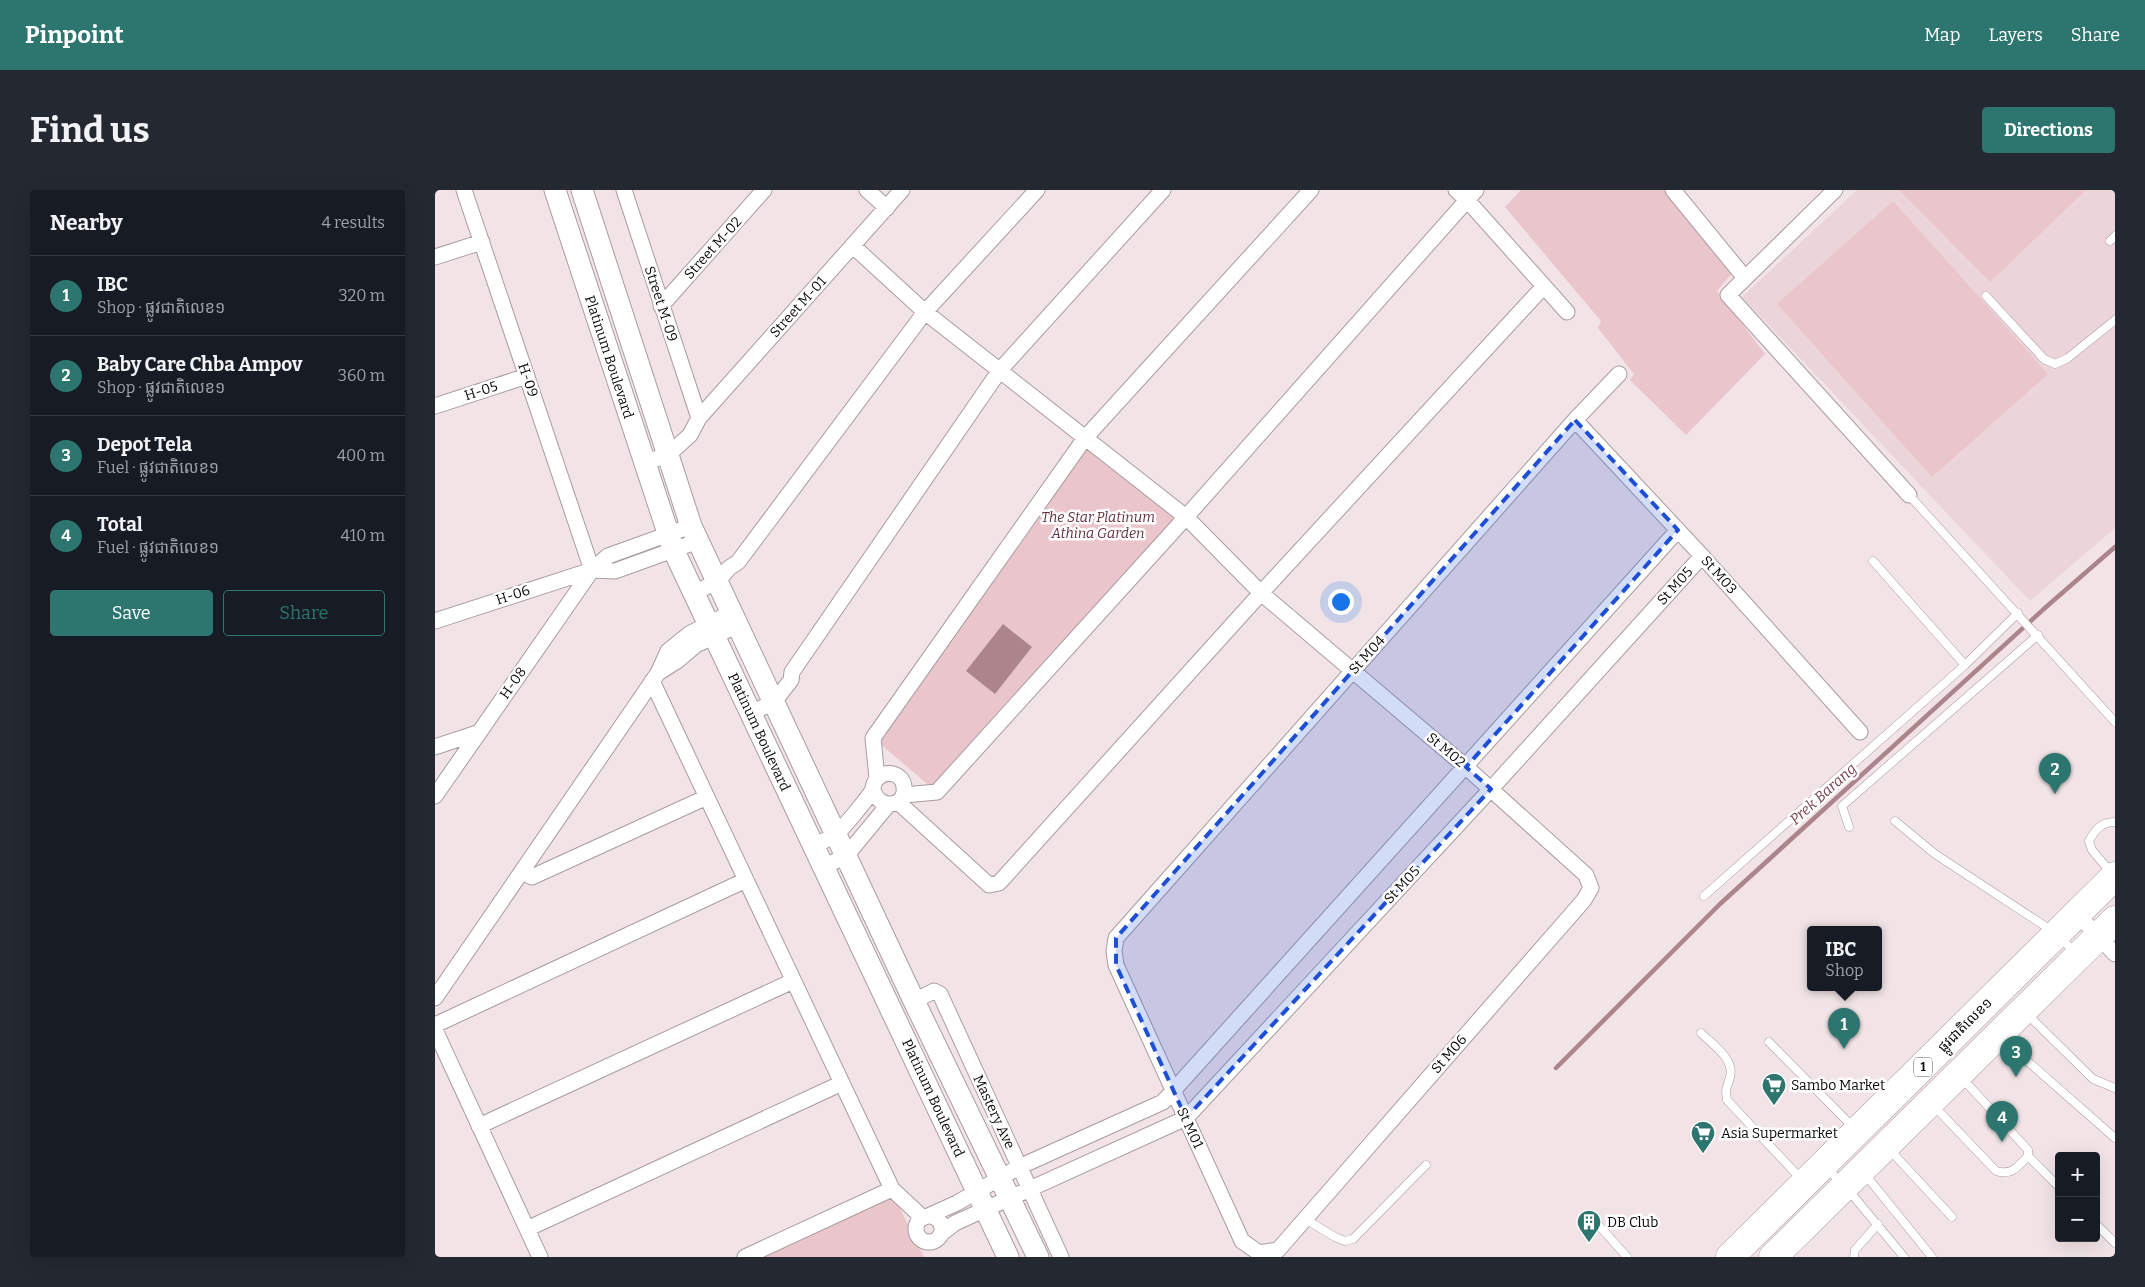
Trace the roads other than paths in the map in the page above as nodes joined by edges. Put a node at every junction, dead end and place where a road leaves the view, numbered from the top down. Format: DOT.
graph roads {
  1 [pos="464,190"];
  2 [pos="555,190"];
  3 [pos="582,190"];
  4 [pos="764,190"];
  5 [pos="867,190"];
  6 [pos="903,190"];
  7 [pos="1037,190"];
  8 [pos="1163,190"];
  9 [pos="1311,190"];
  10 [pos="1673,190"];
  11 [pos="1835,190"];
  12 [pos="625,191"];
  13 [pos="1467,193"];
  14 [pos="887,208"];
  15 [pos="482,242"];
  16 [pos="853,246"];
  17 [pos="435,257"];
  18 [pos="1745,278"];
  19 [pos="1544,286"];
  20 [pos="1986,296"];
  21 [pos="661,306"];
  22 [pos="925,312"];
  23 [pos="1567,312"];
  24 [pos="2115,320"];
  25 [pos="1000,370"];
  26 [pos="1619,374"];
  27 [pos="527,376"];
  28 [pos="435,406"];
  29 [pos="1575,420"];
  30 [pos="697,421"];
  31 [pos="1085,438"];
  32 [pos="667,451"];
  33 [pos="642,458"];
  34 [pos="1909,495"];
  35 [pos="1186,517"];
  36 [pos="1678,530"];
  37 [pos="694,533"];
  38 [pos="670,543"];
  39 [pos="1702,556"];
  40 [pos="1873,561"];
  41 [pos="592,570"];
  42 [pos="719,587"];
  43 [pos="1261,593"];
  44 [pos="696,598"];
  45 [pos="2020,615"];
  46 [pos="735,619"];
  47 [pos="435,621"];
  48 [pos="711,630"];
  49 [pos="2036,632"];
  50 [pos="1965,665"];
  51 [pos="1352,671"];
  52 [pos="655,677"];
  53 [pos="772,699"];
  54 [pos="749,710"];
  55 [pos="2115,722"];
  56 [pos="1860,732"];
  57 [pos="477,733"];
  58 [pos="435,747"];
  59 [pos="1466,767"];
  60 [pos="875,784"];
  61 [pos="1491,789"];
  62 [pos="435,796"];
  63 [pos="707,797"];
  64 [pos="897,800"];
  65 [pos="1895,821"];
  66 [pos="2115,822"];
  67 [pos="1849,827"];
  68 [pos="836,835"];
  69 [pos="813,846"];
  70 [pos="846,856"];
  71 [pos="823,867"];
  72 [pos="522,872"];
  73 [pos="2115,876"];
  74 [pos="746,880"];
  75 [pos="1591,888"];
  76 [pos="1705,896"];
  77 [pos="2077,914"];
  78 [pos="2057,934"];
  79 [pos="2109,937"];
  80 [pos="1116,938"];
  81 [pos="2078,956"];
  82 [pos="793,981"];
  83 [pos="435,998"];
  84 [pos="914,1001"];
  85 [pos="2023,1010"];
  86 [pos="435,1025"];
  87 [pos="435,1030"];
  88 [pos="1701,1033"];
  89 [pos="1997,1035"];
  90 [pos="1769,1042"];
  91 [pos="1958,1074"];
  92 [pos="1909,1080"];
  93 [pos="842,1083"];
  94 [pos="2115,1088"];
  95 [pos="1173,1091"];
  96 [pos="1930,1101"];
  97 [pos="1186,1118"];
  98 [pos="479,1126"];
  99 [pos="1857,1131"];
  100 [pos="1089,1135"];
  101 [pos="2115,1138"];
  102 [pos="1885,1145"];
  103 [pos="2028,1156"];
  104 [pos="1100,1157"];
  105 [pos="1426,1165"];
  106 [pos="1019,1167"];
  107 [pos="1814,1174"];
  108 [pos="999,1177"];
  109 [pos="1853,1178"];
  110 [pos="2055,1183"];
  111 [pos="892,1189"];
  112 [pos="1030,1189"];
  113 [pos="1011,1199"];
  114 [pos="981,1200"];
  115 [pos="925,1217"];
  116 [pos="1952,1217"];
  117 [pos="1305,1218"];
  118 [pos="1594,1220"];
  119 [pos="1878,1224"];
  120 [pos="2100,1228"];
  121 [pos="527,1229"];
  122 [pos="2115,1243"];
  123 [pos="935,1244"];
  124 [pos="540,1257"];
  125 [pos="745,1257"];
  126 [pos="1008,1257"];
  127 [pos="1039,1257"];
  128 [pos="1061,1257"];
  129 [pos="1627,1257"];
  130 [pos="1730,1257"];
  131 [pos="1773,1257"];
  132 [pos="1854,1257"];
  133 [pos="1904,1257"];
  134 [pos="1931,1257"];
  1 -- 15 [label="street, H-09"];
  2 -- 33 [label="street, Platinum Boulevard"];
  3 -- 32 [label="street, Platinum Boulevard"];
  4 -- 21 [label="street, Street M-02"];
  5 -- 14 [label="street"];
  6 -- 14 [label="street, Street M-01"];
  7 -- 22 [label="street"];
  8 -- 25 [label="street"];
  9 -- 31 [label="street"];
  10 -- 18 [label="street"];
  11 -- 18 [label="street"];
  12 -- 21 [label="street, Street M-09"];
  13 -- 19 [label="street"];
  13 -- 35 [label="street"];
  14 -- 16 [label="street, Street M-01"];
  15 -- 17 [label="street"];
  15 -- 27 [label="street, H-09"];
  16 -- 22 [label="street, St M02"];
  16 -- 30 [label="street, Street M-01"];
  18 -- 34 [label="street"];
  19 -- 23 [label="street"];
  19 -- 43 [label="street"];
  20 -- 24 [label="lane"];
  21 -- 30 [label="street, Street M-09"];
  22 -- 25 [label="street, St M02"];
  22 -- 42 [label="street"];
  25 -- 31 [label="street, St M02"];
  25 -- 53 [label="street"];
  26 -- 29 [label="street, St M04"];
  27 -- 28 [label="street, H-05"];
  27 -- 41 [label="street, H-09"];
  29 -- 36 [label="street, St M03"];
  29 -- 51 [label="street, St M04"];
  30 -- 32 [label="street, Street M-01"];
  31 -- 35 [label="street, St M02"];
  31 -- 60 [label="street"];
  32 -- 33 [label="street"];
  32 -- 37 [label="street, Platinum Boulevard"];
  33 -- 38 [label="street, Platinum Boulevard"];
  34 -- 45 [label="lane"];
  35 -- 43 [label="street, St M02"];
  35 -- 64 [label="street"];
  36 -- 39 [label="street, St M03"];
  36 -- 59 [label="street"];
  37 -- 38 [label="street"];
  37 -- 42 [label="street, Platinum Boulevard"];
  38 -- 41 [label="street"];
  38 -- 44 [label="street, Platinum Boulevard"];
  39 -- 56 [label="street, St M03"];
  39 -- 61 [label="street, St M05"];
  40 -- 50 [label="lane"];
  41 -- 47 [label="street, H-06"];
  41 -- 57 [label="street, H-08"];
  42 -- 44 [label="street"];
  42 -- 46 [label="street, Platinum Boulevard"];
  43 -- 51 [label="street, St M02"];
  43 -- 64 [label="street"];
  44 -- 48 [label="street, Platinum Boulevard"];
  45 -- 49 [label="lane"];
  45 -- 50 [label="lane"];
  46 -- 48 [label="street"];
  46 -- 53 [label="street, Platinum Boulevard"];
  48 -- 52 [label="street"];
  48 -- 54 [label="street, Platinum Boulevard"];
  49 -- 55 [label="lane"];
  49 -- 67 [label="lane"];
  50 -- 76 [label="lane"];
  51 -- 59 [label="street, St M02"];
  51 -- 80 [label="street, St M04"];
  52 -- 63 [label="street"];
  52 -- 72 [label="street"];
  53 -- 54 [label="street"];
  53 -- 68 [label="street, Platinum Boulevard"];
  54 -- 69 [label="street, Platinum Boulevard"];
  57 -- 58 [label="street"];
  57 -- 62 [label="street, H-08"];
  59 -- 61 [label="street, St M02"];
  59 -- 95 [label="street"];
  60 -- 64 [label="street"];
  60 -- 64 [label="street"];
  60 -- 68 [label="street"];
  61 -- 75 [label="street, St M02"];
  61 -- 97 [label="street, St M05"];
  63 -- 72 [label="street"];
  63 -- 74 [label="street"];
  64 -- 70 [label="street"];
  65 -- 78 [label="lane"];
  66 -- 73 [label="lane"];
  68 -- 69 [label="street"];
  68 -- 70 [label="street, Platinum Boulevard"];
  69 -- 71 [label="street, Platinum Boulevard"];
  70 -- 71 [label="street"];
  70 -- 84 [label="street, Platinum Boulevard"];
  71 -- 114 [label="street, Platinum Boulevard"];
  72 -- 83 [label="street"];
  73 -- 77 [label="highway, ផ្លូវជាតិលេខ១ / 1"];
  74 -- 82 [label="street"];
  74 -- 86 [label="street"];
  75 -- 117 [label="street, St M06"];
  77 -- 78 [label="highway, ផ្លូវជាតិលេខ១ / 1"];
  77 -- 79 [label="street"];
  78 -- 81 [label="lane"];
  78 -- 92 [label="highway, ផ្លូវជាតិលេខ១ / 1"];
  79 -- 81 [label="highway, 1"];
  80 -- 95 [label="street, St M01"];
  81 -- 85 [label="highway, 1"];
  82 -- 93 [label="street"];
  82 -- 98 [label="street"];
  84 -- 106 [label="street, Mastery Ave"];
  84 -- 108 [label="street, Platinum Boulevard"];
  85 -- 89 [label="highway, 1"];
  85 -- 94 [label="lane"];
  87 -- 98 [label="street"];
  88 -- 107 [label="lane"];
  89 -- 91 [label="highway, 1"];
  89 -- 101 [label="lane"];
  90 -- 99 [label="lane"];
  91 -- 96 [label="highway, 1"];
  91 -- 103 [label="lane"];
  92 -- 96 [label="highway"];
  92 -- 99 [label="highway, ផ្លូវជាតិលេខ១ / 1"];
  93 -- 111 [label="street"];
  93 -- 121 [label="street"];
  95 -- 97 [label="street, St M01"];
  95 -- 100 [label="street"];
  96 -- 102 [label="highway, 1"];
  96 -- 103 [label="lane"];
  97 -- 104 [label="street, St M05"];
  97 -- 117 [label="street, St M01"];
  98 -- 121 [label="street"];
  99 -- 107 [label="highway, ផ្លូវជាតិលេខ១ / 1"];
  100 -- 104 [label="street"];
  100 -- 106 [label="street"];
  102 -- 109 [label="highway, 1"];
  102 -- 116 [label="lane"];
  103 -- 110 [label="lane"];
  104 -- 112 [label="street, St M05"];
  105 -- 117 [label="lane"];
  106 -- 108 [label="street"];
  106 -- 112 [label="street, Mastery Ave"];
  107 -- 109 [label="lane"];
  107 -- 130 [label="highway, ផ្លូវជាតិលេខ១ / 1"];
  108 -- 113 [label="street, Platinum Boulevard"];
  108 -- 114 [label="street"];
  109 -- 119 [label="lane"];
  109 -- 131 [label="highway, 1"];
  109 -- 134 [label="lane"];
  111 -- 115 [label="street"];
  111 -- 125 [label="street"];
  112 -- 113 [label="street, St M05"];
  112 -- 128 [label="street, Mastery Ave"];
  113 -- 114 [label="street, St M05"];
  113 -- 127 [label="street, Platinum Boulevard"];
  114 -- 115 [label="street"];
  114 -- 123 [label="street"];
  114 -- 126 [label="street, Platinum Boulevard"];
  115 -- 123 [label="street"];
  115 -- 123 [label="street"];
  118 -- 129 [label="lane"];
  119 -- 132 [label="lane"];
  119 -- 133 [label="lane"];
  120 -- 122 [label="lane"];
  121 -- 124 [label="street"];
}
